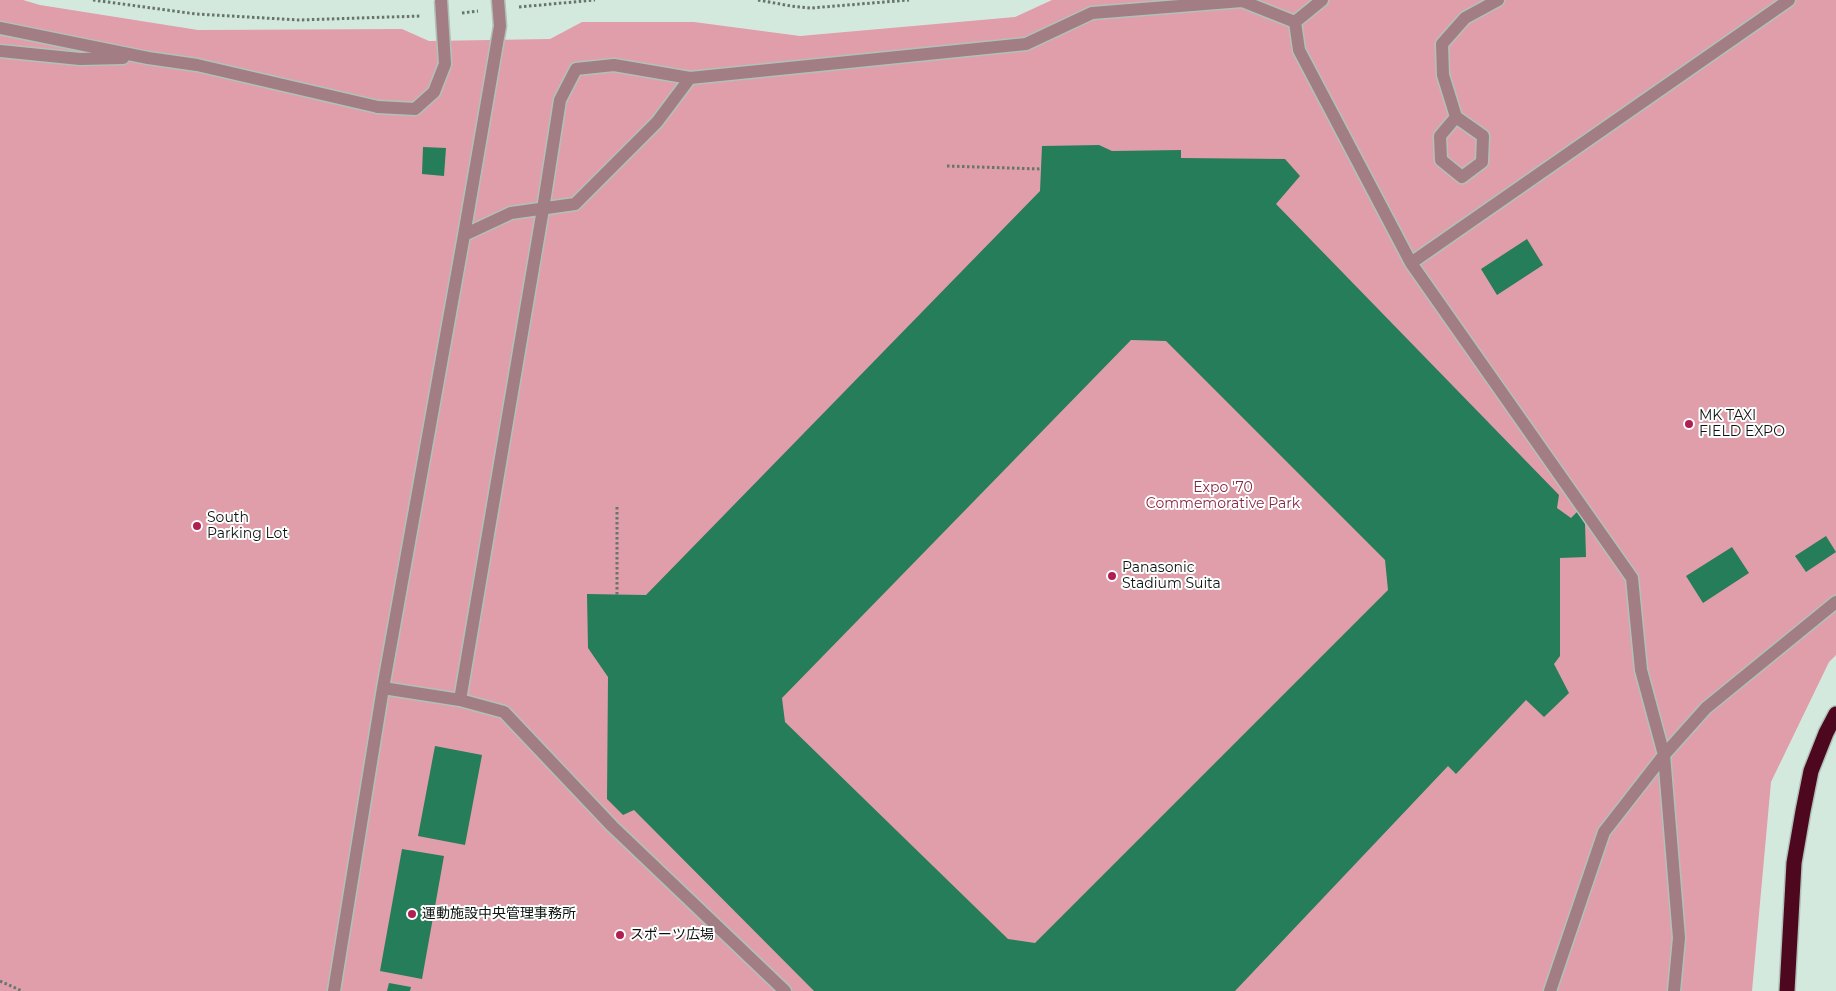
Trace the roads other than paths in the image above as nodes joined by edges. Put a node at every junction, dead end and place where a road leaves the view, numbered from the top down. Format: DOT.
graph roads {
  1 [pos="441,0"];
  2 [pos="498,0"];
  3 [pos="1322,0"];
  4 [pos="1498,0"];
  5 [pos="1789,0"];
  6 [pos="1295,22"];
  7 [pos="1,28"];
  8 [pos="0,51"];
  9 [pos="148,58"];
  10 [pos="690,78"];
  11 [pos="1456,117"];
  12 [pos="543,209"];
  13 [pos="464,235"];
  14 [pos="1411,263"];
  15 [pos="1836,602"];
  16 [pos="383,688"];
  17 [pos="460,700"];
  18 [pos="1836,714"];
  19 [pos="1664,755"];
  20 [pos="334,991"];
  21 [pos="785,991"];
  22 [pos="1550,991"];
  23 [pos="1674,991"];
  24 [pos="1787,991"];
  1 -- 9 [label="lane, bridge"];
  2 -- 13 [label="lane"];
  3 -- 6 [label="lane"];
  4 -- 11 [label="lane"];
  5 -- 14 [label="lane"];
  6 -- 10 [label="lane"];
  6 -- 14 [label="lane"];
  7 -- 9 [label="lane"];
  8 -- 9 [label="lane"];
  10 -- 12 [label="lane"];
  10 -- 12 [label="lane"];
  11 -- 11 [label="lane"];
  12 -- 13 [label="lane"];
  12 -- 17 [label="lane"];
  13 -- 16 [label="lane"];
  14 -- 19 [label="lane"];
  15 -- 19 [label="lane"];
  16 -- 17 [label="lane"];
  16 -- 20 [label="lane"];
  17 -- 21 [label="lane"];
  18 -- 24 [label="highway"];
  19 -- 22 [label="lane"];
  19 -- 23 [label="lane"];
}
